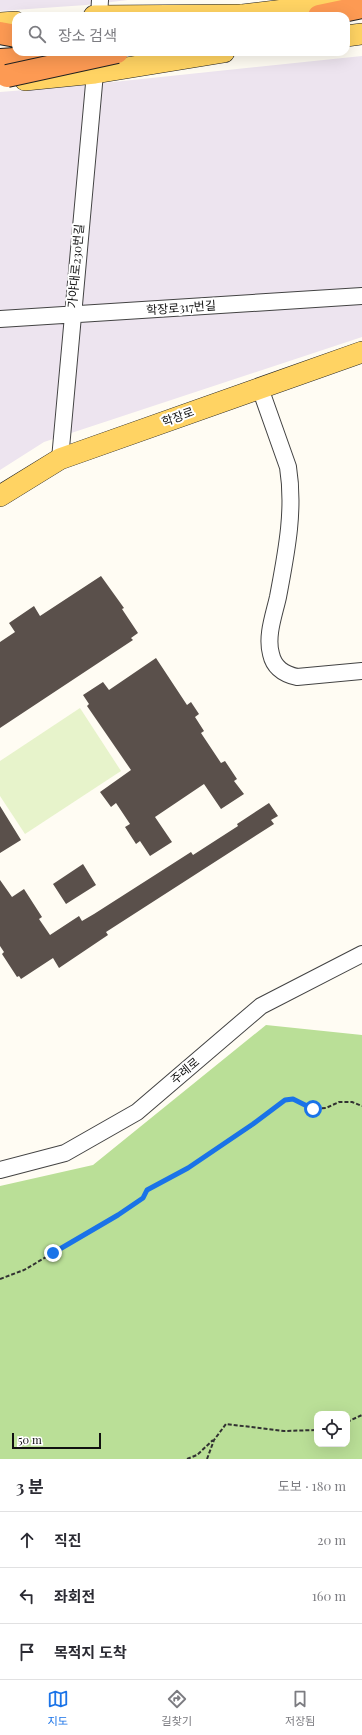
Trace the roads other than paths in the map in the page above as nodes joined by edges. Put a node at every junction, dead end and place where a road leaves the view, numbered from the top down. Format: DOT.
graph roads {
  1 [pos="100,0"];
  2 [pos="155,0"];
  3 [pos="362,1"];
  4 [pos="362,7"];
  5 [pos="99,12"];
  6 [pos="134,12"];
  7 [pos="270,12"];
  8 [pos="338,12"];
  9 [pos="362,20"];
  10 [pos="12,22"];
  11 [pos="350,22"];
  12 [pos="0,23"];
  13 [pos="0,33"];
  14 [pos="362,34"];
  15 [pos="12,36"];
  16 [pos="350,36"];
  17 [pos="12,38"];
  18 [pos="0,39"];
  19 [pos="12,46"];
  20 [pos="0,47"];
  21 [pos="53,56"];
  22 [pos="98,56"];
  23 [pos="142,56"];
  24 [pos="199,56"];
  25 [pos="0,60"];
  26 [pos="0,67"];
  27 [pos="94,73"];
  28 [pos="0,76"];
  29 [pos="0,82"];
  30 [pos="362,296"];
  31 [pos="72,315"];
  32 [pos="0,320"];
  33 [pos="362,352"];
  34 [pos="260,388"];
  35 [pos="60,459"];
  36 [pos="0,496"];
  37 [pos="362,671"];
  38 [pos="362,954"];
  39 [pos="0,1170"];
  1 -- 5 [label="street"];
  2 -- 6 [label="main road"];
  3 -- 7 [label="main road"];
  4 -- 8 [label="highway"];
  9 -- 11 [label="highway"];
  10 -- 12 [label="main road"];
  13 -- 15 [label="highway"];
  14 -- 16 [label="main road"];
  17 -- 18 [label="main road"];
  19 -- 20 [label="highway"];
  21 -- 25 [label="highway"];
  22 -- 28 [label="highway, bridge"];
  23 -- 26 [label="main road"];
  24 -- 27 [label="main road"];
  27 -- 29 [label="main road"];
  27 -- 31 [label="street, 가야대로230번길"];
  30 -- 31 [label="street, 학장로317번길"];
  31 -- 32 [label="street, 학장로317번길"];
  31 -- 35 [label="street, 가야대로230번길"];
  33 -- 34 [label="main road, 학장로"];
  34 -- 35 [label="main road, 학장로"];
  34 -- 37 [label="street"];
  35 -- 36 [label="main road, 학장로"];
  38 -- 39 [label="street, 주례로"];
}
